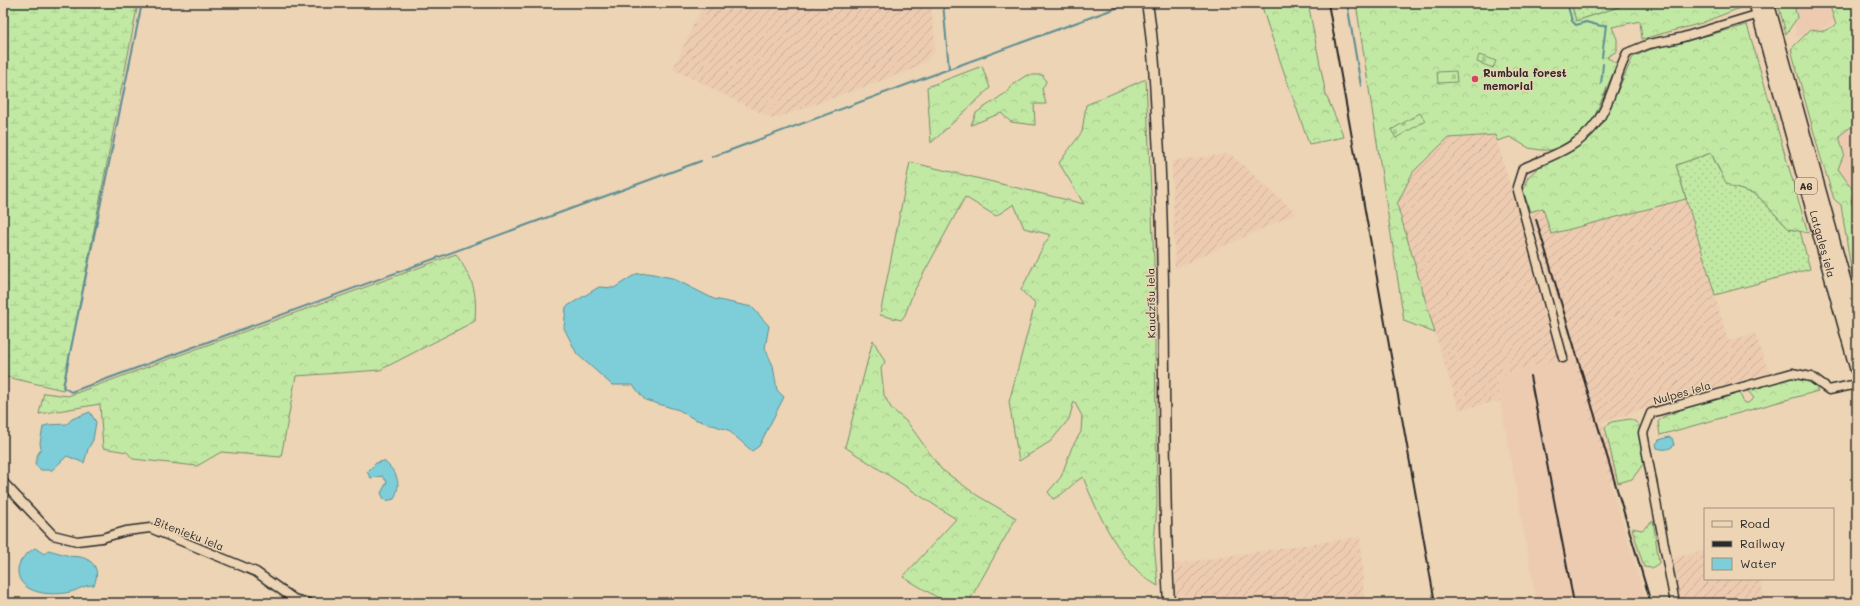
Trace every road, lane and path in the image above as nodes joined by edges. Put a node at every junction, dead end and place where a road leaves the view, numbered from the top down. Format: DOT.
graph roads {
  1 [pos="1147,3"];
  2 [pos="1763,8"];
  3 [pos="1851,315"];
  4 [pos="1857,328"];
  5 [pos="1563,358"];
  6 [pos="1857,368"];
  7 [pos="1857,384"];
  8 [pos="3,482"];
  9 [pos="309,603"];
  10 [pos="1169,603"];
  11 [pos="1675,603"];
  1 -- 10 [label="street, Kaudzīšu iela"];
  2 -- 3 [label="highway, Latgales iela / A6"];
  2 -- 5 [label="street"];
  3 -- 4 [label="highway, Latgales iela / A6"];
  3 -- 6 [label="highway, Latgales iela / A6"];
  7 -- 11 [label="street, Nulpes iela"];
  8 -- 9 [label="street, Bitenieku iela"];
}
